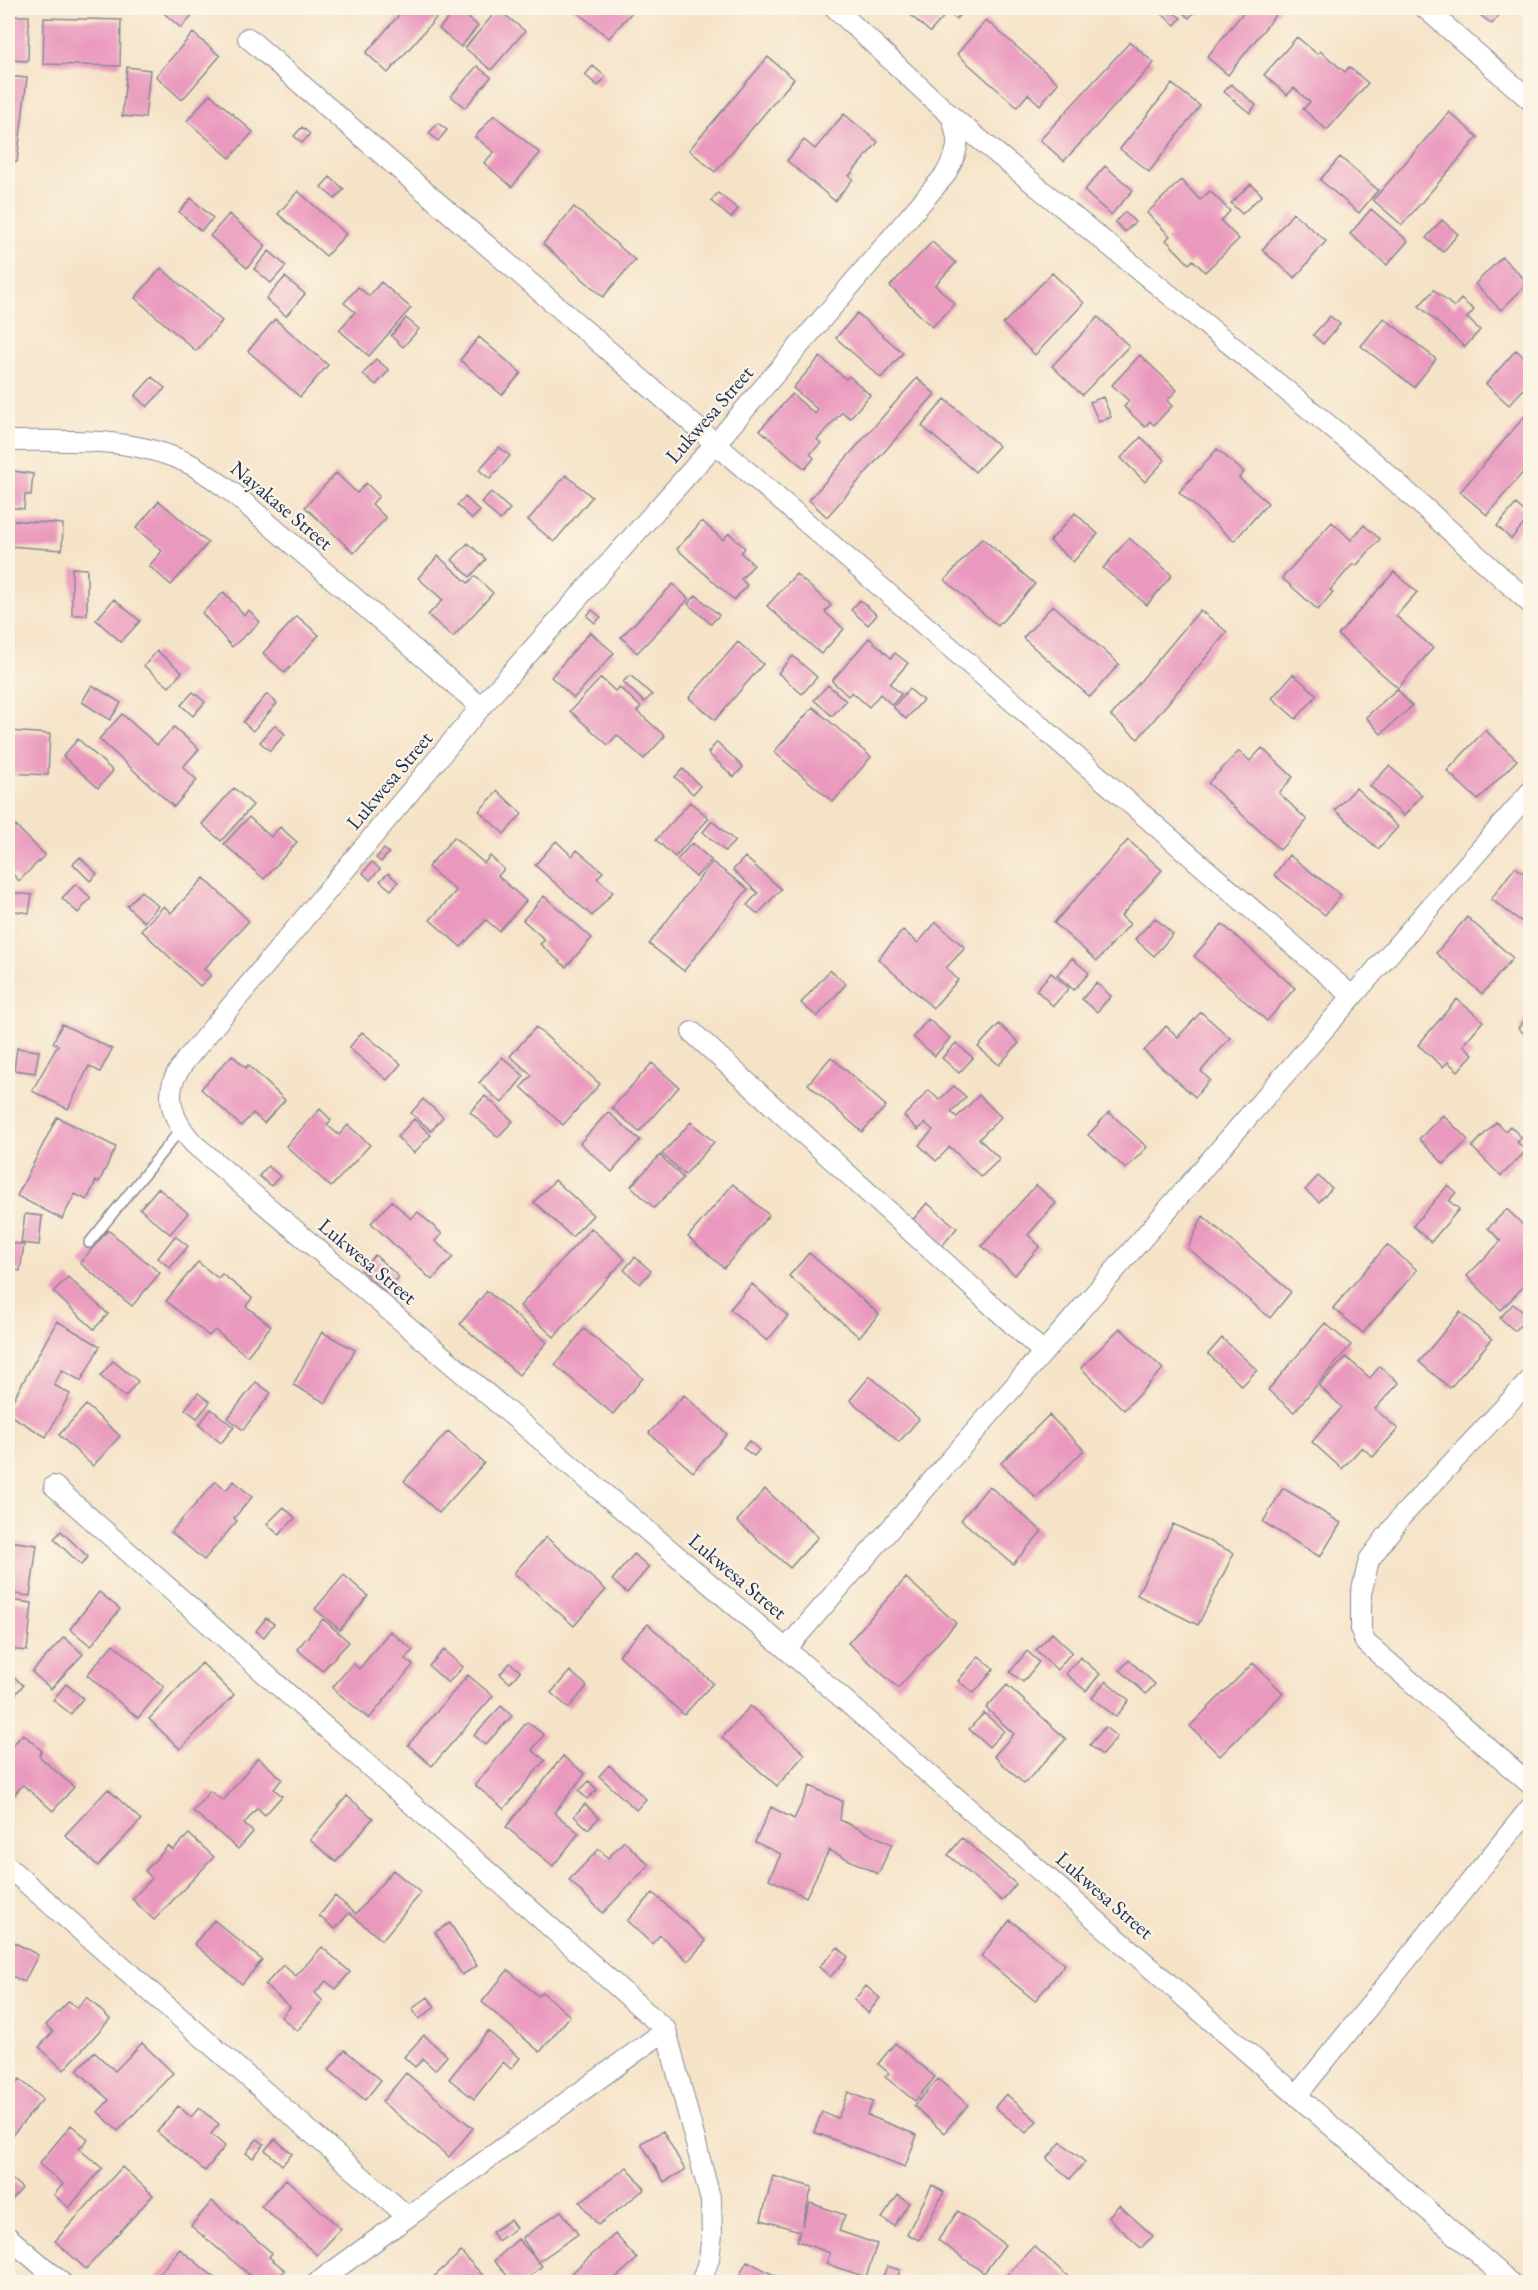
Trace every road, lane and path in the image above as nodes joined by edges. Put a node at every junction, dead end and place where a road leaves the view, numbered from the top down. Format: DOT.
graph roads {
  1 [pos="835,8"];
  2 [pos="1425,8"];
  3 [pos="248,38"];
  4 [pos="1530,100"];
  5 [pos="951,117"];
  6 [pos="8,441"];
  7 [pos="716,443"];
  8 [pos="1530,603"];
  9 [pos="481,707"];
  10 [pos="1530,792"];
  11 [pos="1352,996"];
  12 [pos="692,1032"];
  13 [pos="181,1130"];
  14 [pos="89,1243"];
  15 [pos="1043,1352"];
  16 [pos="1530,1380"];
  17 [pos="54,1486"];
  18 [pos="786,1649"];
  19 [pos="1530,1784"];
  20 [pos="1530,1808"];
  21 [pos="8,1867"];
  22 [pos="666,2030"];
  23 [pos="1298,2095"];
  24 [pos="408,2217"];
  25 [pos="8,2237"];
  26 [pos="61,2283"];
  27 [pos="318,2283"];
  28 [pos="702,2283"];
  29 [pos="1510,2283"];
  1 -- 5 [label="street"];
  2 -- 4 [label="street"];
  3 -- 7 [label="street"];
  5 -- 7 [label="street, Lukwesa Street"];
  5 -- 8 [label="street"];
  6 -- 9 [label="street, Nayakase Street"];
  7 -- 9 [label="street, Lukwesa Street"];
  7 -- 11 [label="street"];
  9 -- 13 [label="street, Lukwesa Street"];
  10 -- 11 [label="street"];
  11 -- 15 [label="street"];
  12 -- 15 [label="street"];
  13 -- 14 [label="lane"];
  13 -- 18 [label="street, Lukwesa Street"];
  15 -- 18 [label="street"];
  16 -- 19 [label="street"];
  17 -- 22 [label="street"];
  18 -- 23 [label="street, Lukwesa Street"];
  20 -- 23 [label="street"];
  21 -- 24 [label="street"];
  22 -- 24 [label="street"];
  22 -- 28 [label="street"];
  23 -- 29 [label="street, Lukwesa Street"];
  24 -- 27 [label="street"];
  25 -- 26 [label="street"];
}
